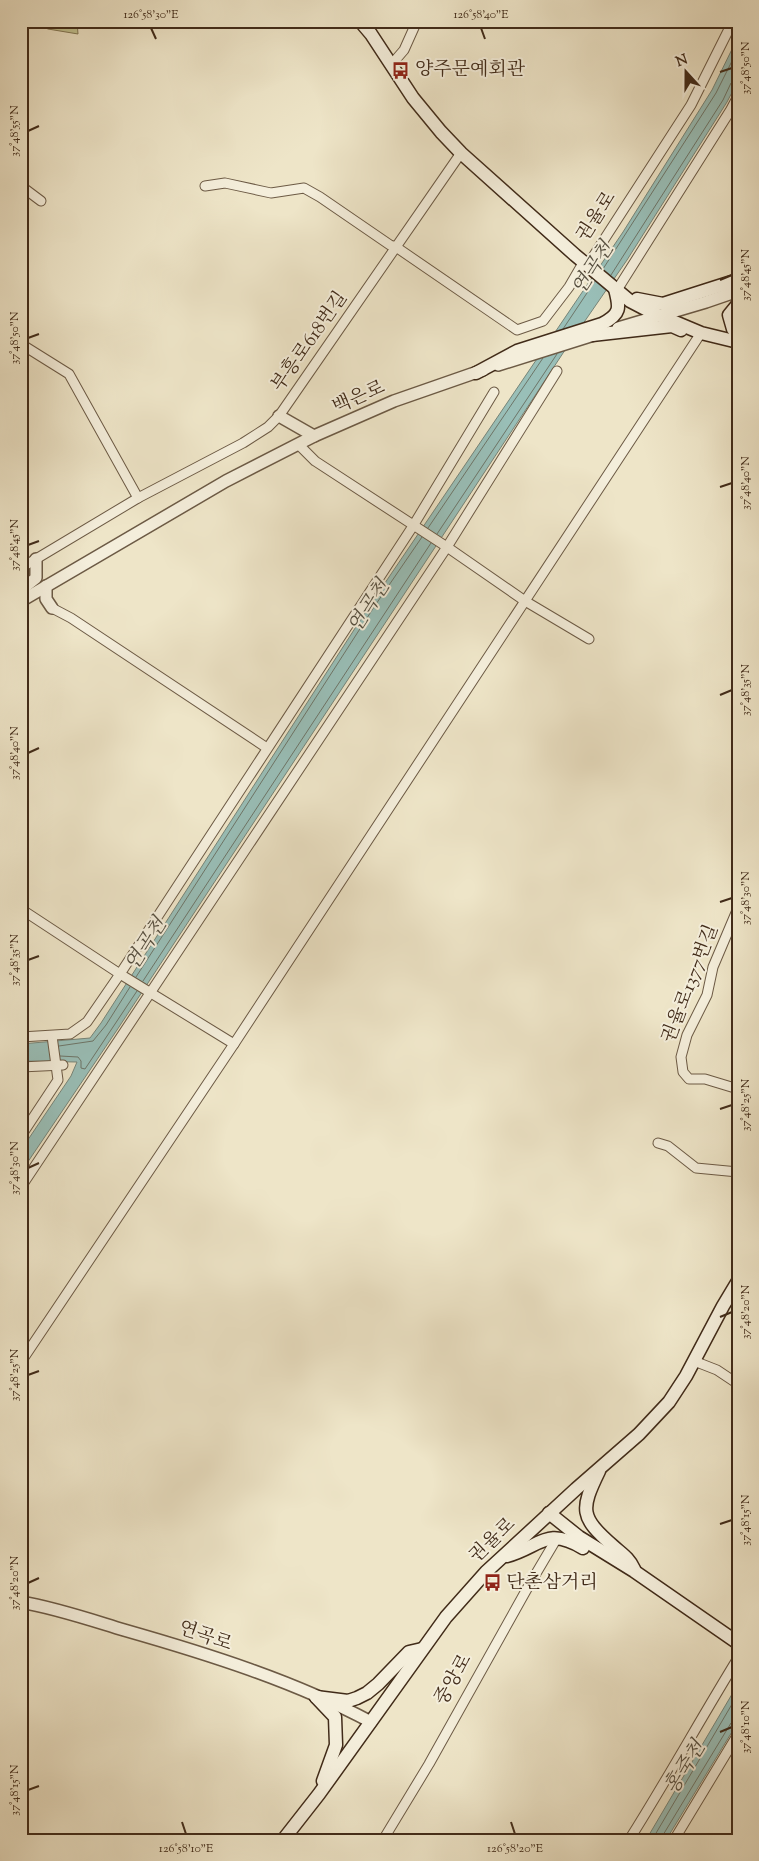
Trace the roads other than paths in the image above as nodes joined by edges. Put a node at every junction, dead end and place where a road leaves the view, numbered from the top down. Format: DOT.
graph roads {
  1 [pos="360,21"];
  2 [pos="417,21"];
  3 [pos="732,21"];
  4 [pos="391,64"];
  5 [pos="738,96"];
  6 [pos="461,153"];
  7 [pos="21,186"];
  8 [pos="205,186"];
  9 [pos="41,200"];
  10 [pos="396,246"];
  11 [pos="585,264"];
  12 [pos="738,280"];
  13 [pos="617,290"];
  14 [pos="738,291"];
  15 [pos="738,304"];
  16 [pos="661,316"];
  17 [pos="586,334"];
  18 [pos="699,334"];
  19 [pos="738,336"];
  20 [pos="738,343"];
  21 [pos="21,344"];
  22 [pos="557,371"];
  23 [pos="476,373"];
  24 [pos="494,392"];
  25 [pos="279,416"];
  26 [pos="314,436"];
  27 [pos="299,445"];
  28 [pos="138,498"];
  29 [pos="413,526"];
  30 [pos="447,547"];
  31 [pos="36,560"];
  32 [pos="21,568"];
  33 [pos="49,584"];
  34 [pos="21,590"];
  35 [pos="21,601"];
  36 [pos="525,601"];
  37 [pos="52,608"];
  38 [pos="589,639"];
  39 [pos="267,748"];
  40 [pos="738,908"];
  41 [pos="21,909"];
  42 [pos="120,974"];
  43 [pos="151,993"];
  44 [pos="52,1036"];
  45 [pos="21,1037"];
  46 [pos="234,1044"];
  47 [pos="59,1066"];
  48 [pos="21,1067"];
  49 [pos="738,1089"];
  50 [pos="21,1136"];
  51 [pos="658,1143"];
  52 [pos="738,1172"];
  53 [pos="21,1187"];
  54 [pos="738,1281"];
  55 [pos="694,1361"];
  56 [pos="21,1362"];
  57 [pos="738,1384"];
  58 [pos="601,1466"];
  59 [pos="549,1513"];
  60 [pos="557,1538"];
  61 [pos="502,1557"];
  62 [pos="634,1571"];
  63 [pos="21,1602"];
  64 [pos="738,1643"];
  65 [pos="422,1650"];
  66 [pos="738,1658"];
  67 [pos="316,1697"];
  68 [pos="371,1722"];
  69 [pos="738,1734"];
  70 [pos="319,1794"];
  71 [pos="284,1840"];
  72 [pos="383,1840"];
  73 [pos="629,1840"];
  74 [pos="674,1840"];
  1 -- 4 [label="main road, 권율로"];
  2 -- 4 [label="street"];
  3 -- 11 [label="street, 권율로"];
  4 -- 6 [label="main road, 권율로"];
  5 -- 13 [label="street"];
  6 -- 10 [label="street, 부흥로618번길"];
  6 -- 11 [label="main road, 권율로"];
  7 -- 9 [label="street"];
  8 -- 10 [label="street"];
  10 -- 11 [label="street"];
  10 -- 25 [label="street, 부흥로618번길"];
  11 -- 13 [label="main road"];
  12 -- 13 [label="main road"];
  13 -- 16 [label="main road"];
  13 -- 17 [label="main road"];
  14 -- 16 [label="street"];
  15 -- 19 [label="main road"];
  16 -- 17 [label="street"];
  16 -- 18 [label="main road"];
  17 -- 18 [label="main road"];
  17 -- 23 [label="main road"];
  18 -- 20 [label="main road"];
  18 -- 36 [label="street"];
  21 -- 28 [label="street"];
  22 -- 30 [label="street"];
  23 -- 26 [label="street, 백은로"];
  24 -- 29 [label="street"];
  25 -- 26 [label="street"];
  25 -- 28 [label="street, 부흥로618번길"];
  26 -- 27 [label="street, 백은로"];
  27 -- 29 [label="street"];
  27 -- 33 [label="street, 백은로"];
  28 -- 31 [label="street, 부흥로618번길"];
  29 -- 30 [label="street"];
  29 -- 39 [label="street"];
  30 -- 36 [label="street"];
  30 -- 43 [label="street"];
  31 -- 32 [label="street, 부흥로618번길"];
  31 -- 33 [label="street"];
  31 -- 34 [label="street"];
  33 -- 35 [label="street, 백은로"];
  33 -- 37 [label="street"];
  36 -- 38 [label="street"];
  36 -- 46 [label="street"];
  37 -- 39 [label="street"];
  39 -- 42 [label="street"];
  40 -- 49 [label="street, 권율로1377번길"];
  41 -- 42 [label="street"];
  42 -- 43 [label="street"];
  42 -- 44 [label="street"];
  43 -- 46 [label="street"];
  43 -- 53 [label="street"];
  44 -- 45 [label="street"];
  44 -- 47 [label="street"];
  46 -- 56 [label="street"];
  47 -- 48 [label="street"];
  47 -- 50 [label="street"];
  51 -- 52 [label="street"];
  54 -- 55 [label="main road, 권율로"];
  55 -- 57 [label="street"];
  55 -- 58 [label="main road, 권율로"];
  58 -- 59 [label="main road, 권율로"];
  58 -- 62 [label="main road"];
  59 -- 61 [label="main road, 권율로"];
  59 -- 62 [label="main road"];
  60 -- 61 [label="main road"];
  60 -- 62 [label="main road"];
  60 -- 72 [label="street, 중앙로"];
  61 -- 65 [label="main road, 권율로"];
  62 -- 64 [label="main road"];
  63 -- 67 [label="street, 연곡로"];
  65 -- 67 [label="main road"];
  65 -- 68 [label="main road, 권율로"];
  66 -- 73 [label="street"];
  67 -- 68 [label="street, 연곡로"];
  67 -- 70 [label="main road"];
  68 -- 70 [label="main road, 권율로"];
  69 -- 74 [label="street"];
  70 -- 71 [label="main road, 권율로"];
}
